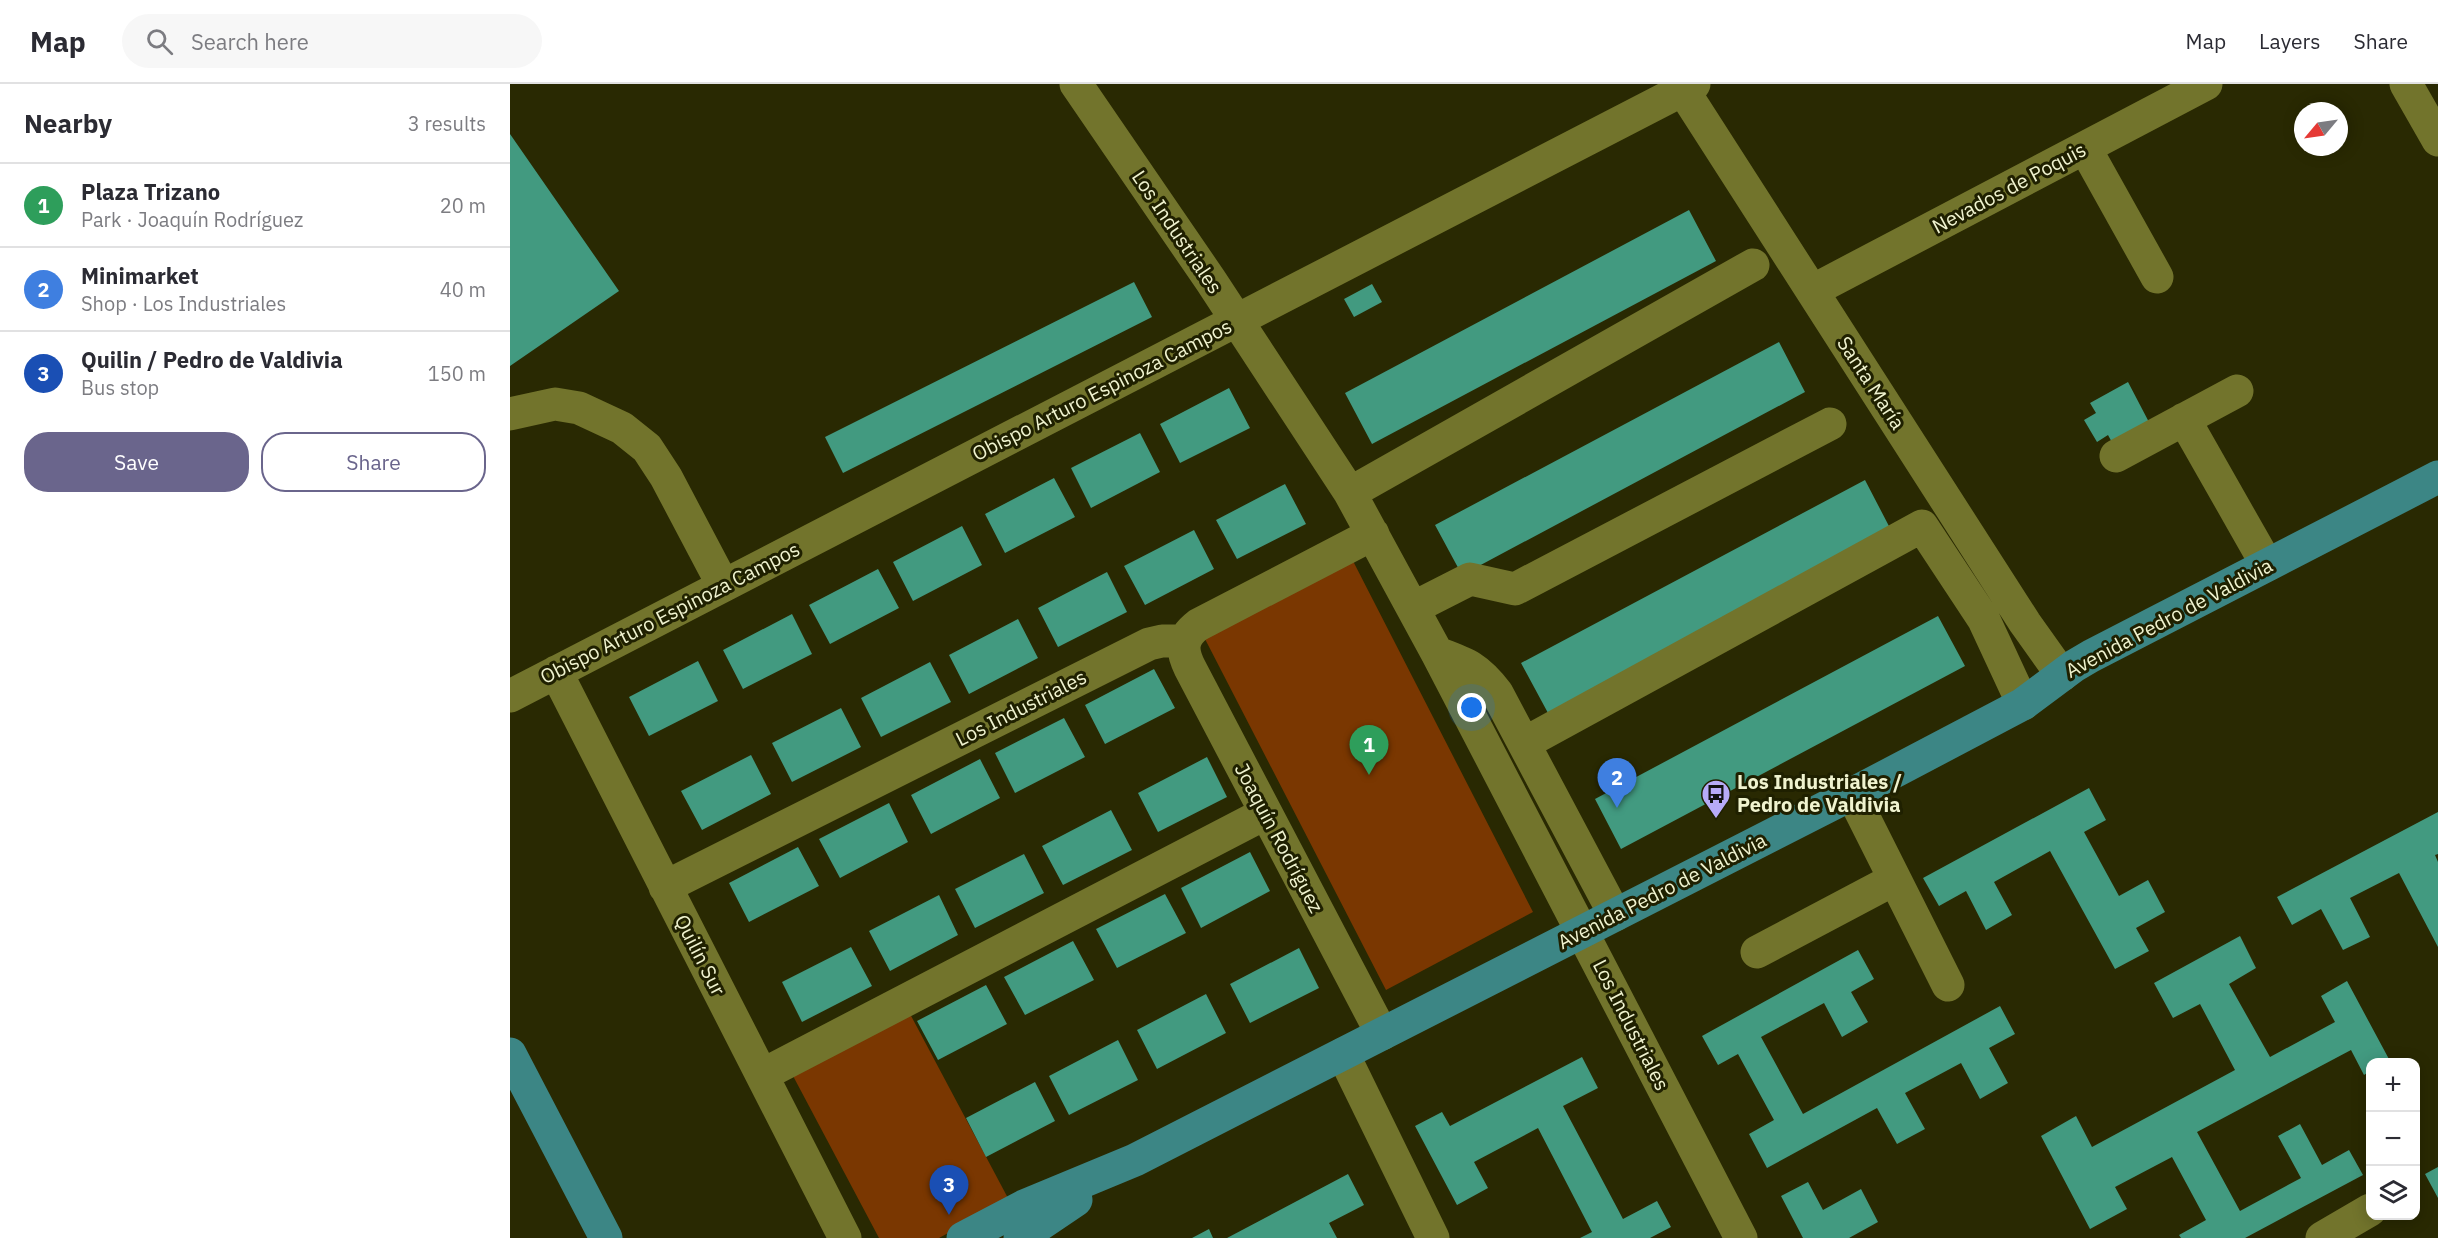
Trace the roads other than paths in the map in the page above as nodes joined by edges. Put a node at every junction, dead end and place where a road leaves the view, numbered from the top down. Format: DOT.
graph roads {
  1 [pos="1076,84"];
  2 [pos="2206,84"];
  3 [pos="2406,84"];
  4 [pos="1689,87"];
  5 [pos="2438,140"];
  6 [pos="2085,148"];
  7 [pos="1753,265"];
  8 [pos="2157,277"];
  9 [pos="1812,291"];
  10 [pos="1237,321"];
  11 [pos="2237,391"];
  12 [pos="510,414"];
  13 [pos="2184,420"];
  14 [pos="1830,424"];
  15 [pos="2116,456"];
  16 [pos="2438,477"];
  17 [pos="1350,493"];
  18 [pos="1373,534"];
  19 [pos="2267,565"];
  20 [pos="723,585"];
  21 [pos="1413,608"];
  22 [pos="1184,641"];
  23 [pos="1437,654"];
  24 [pos="556,672"];
  25 [pos="2062,675"];
  26 [pos="512,690"];
  27 [pos="2022,704"];
  28 [pos="1525,743"];
  29 [pos="1852,794"];
  30 [pos="1266,813"];
  31 [pos="1893,880"];
  32 [pos="665,887"];
  33 [pos="1615,915"];
  34 [pos="1582,932"];
  35 [pos="1757,952"];
  36 [pos="1948,986"];
  37 [pos="1382,1034"];
  38 [pos="510,1054"];
  39 [pos="1343,1054"];
  40 [pos="762,1075"];
  41 [pos="2366,1212"];
  42 [pos="1011,1232"];
  43 [pos="606,1238"];
  44 [pos="845,1238"];
  45 [pos="963,1238"];
  46 [pos="1433,1238"];
  47 [pos="1742,1238"];
  48 [pos="2322,1238"];
  1 -- 10 [label="street, Los Industriales"];
  2 -- 6 [label="street, Nevados de Poquis"];
  3 -- 5 [label="street"];
  4 -- 9 [label="street, Santa María"];
  4 -- 10 [label="street, Obispo Arturo Espinoza Campos"];
  6 -- 8 [label="street"];
  6 -- 9 [label="street, Nevados de Poquis"];
  7 -- 17 [label="street"];
  9 -- 25 [label="street, Santa María"];
  10 -- 17 [label="street, Los Industriales"];
  10 -- 20 [label="street, Obispo Arturo Espinoza Campos"];
  11 -- 13 [label="street"];
  12 -- 20 [label="street"];
  13 -- 15 [label="street"];
  13 -- 19 [label="street"];
  14 -- 21 [label="street"];
  16 -- 19 [label="main road, Avenida Pedro de Valdivia"];
  17 -- 18 [label="street, Los Industriales"];
  18 -- 21 [label="street, Los Industriales"];
  18 -- 22 [label="street"];
  19 -- 25 [label="main road, Avenida Pedro de Valdivia"];
  20 -- 24 [label="street, Obispo Arturo Espinoza Campos"];
  21 -- 23 [label="street, Los Industriales"];
  22 -- 30 [label="street, Joaquín Rodríguez"];
  22 -- 32 [label="street, Los Industriales"];
  23 -- 28 [label="street"];
  23 -- 34 [label="street, Los Industriales"];
  24 -- 26 [label="street, Obispo Arturo Espinoza Campos"];
  24 -- 32 [label="street, Quilín Sur"];
  25 -- 27 [label="main road, Avenida Pedro de Valdivia"];
  27 -- 28 [label="street"];
  27 -- 29 [label="main road, Avenida Pedro de Valdivia"];
  28 -- 33 [label="street"];
  29 -- 31 [label="street"];
  29 -- 33 [label="main road, Avenida Pedro de Valdivia"];
  30 -- 37 [label="street, Joaquín Rodríguez"];
  30 -- 40 [label="street"];
  31 -- 35 [label="street"];
  31 -- 36 [label="street"];
  32 -- 40 [label="street, Quilín Sur"];
  33 -- 34 [label="main road, Avenida Pedro de Valdivia"];
  34 -- 37 [label="main road, Avenida Pedro de Valdivia"];
  34 -- 47 [label="street, Los Industriales"];
  37 -- 39 [label="main road, Avenida Pedro de Valdivia"];
  38 -- 43 [label="main road"];
  39 -- 42 [label="main road, Avenida Pedro de Valdivia"];
  39 -- 46 [label="street"];
  40 -- 44 [label="street, Quilín Sur"];
  41 -- 48 [label="street"];
  42 -- 45 [label="main road, Avenida Pedro de Valdivia"];
}
